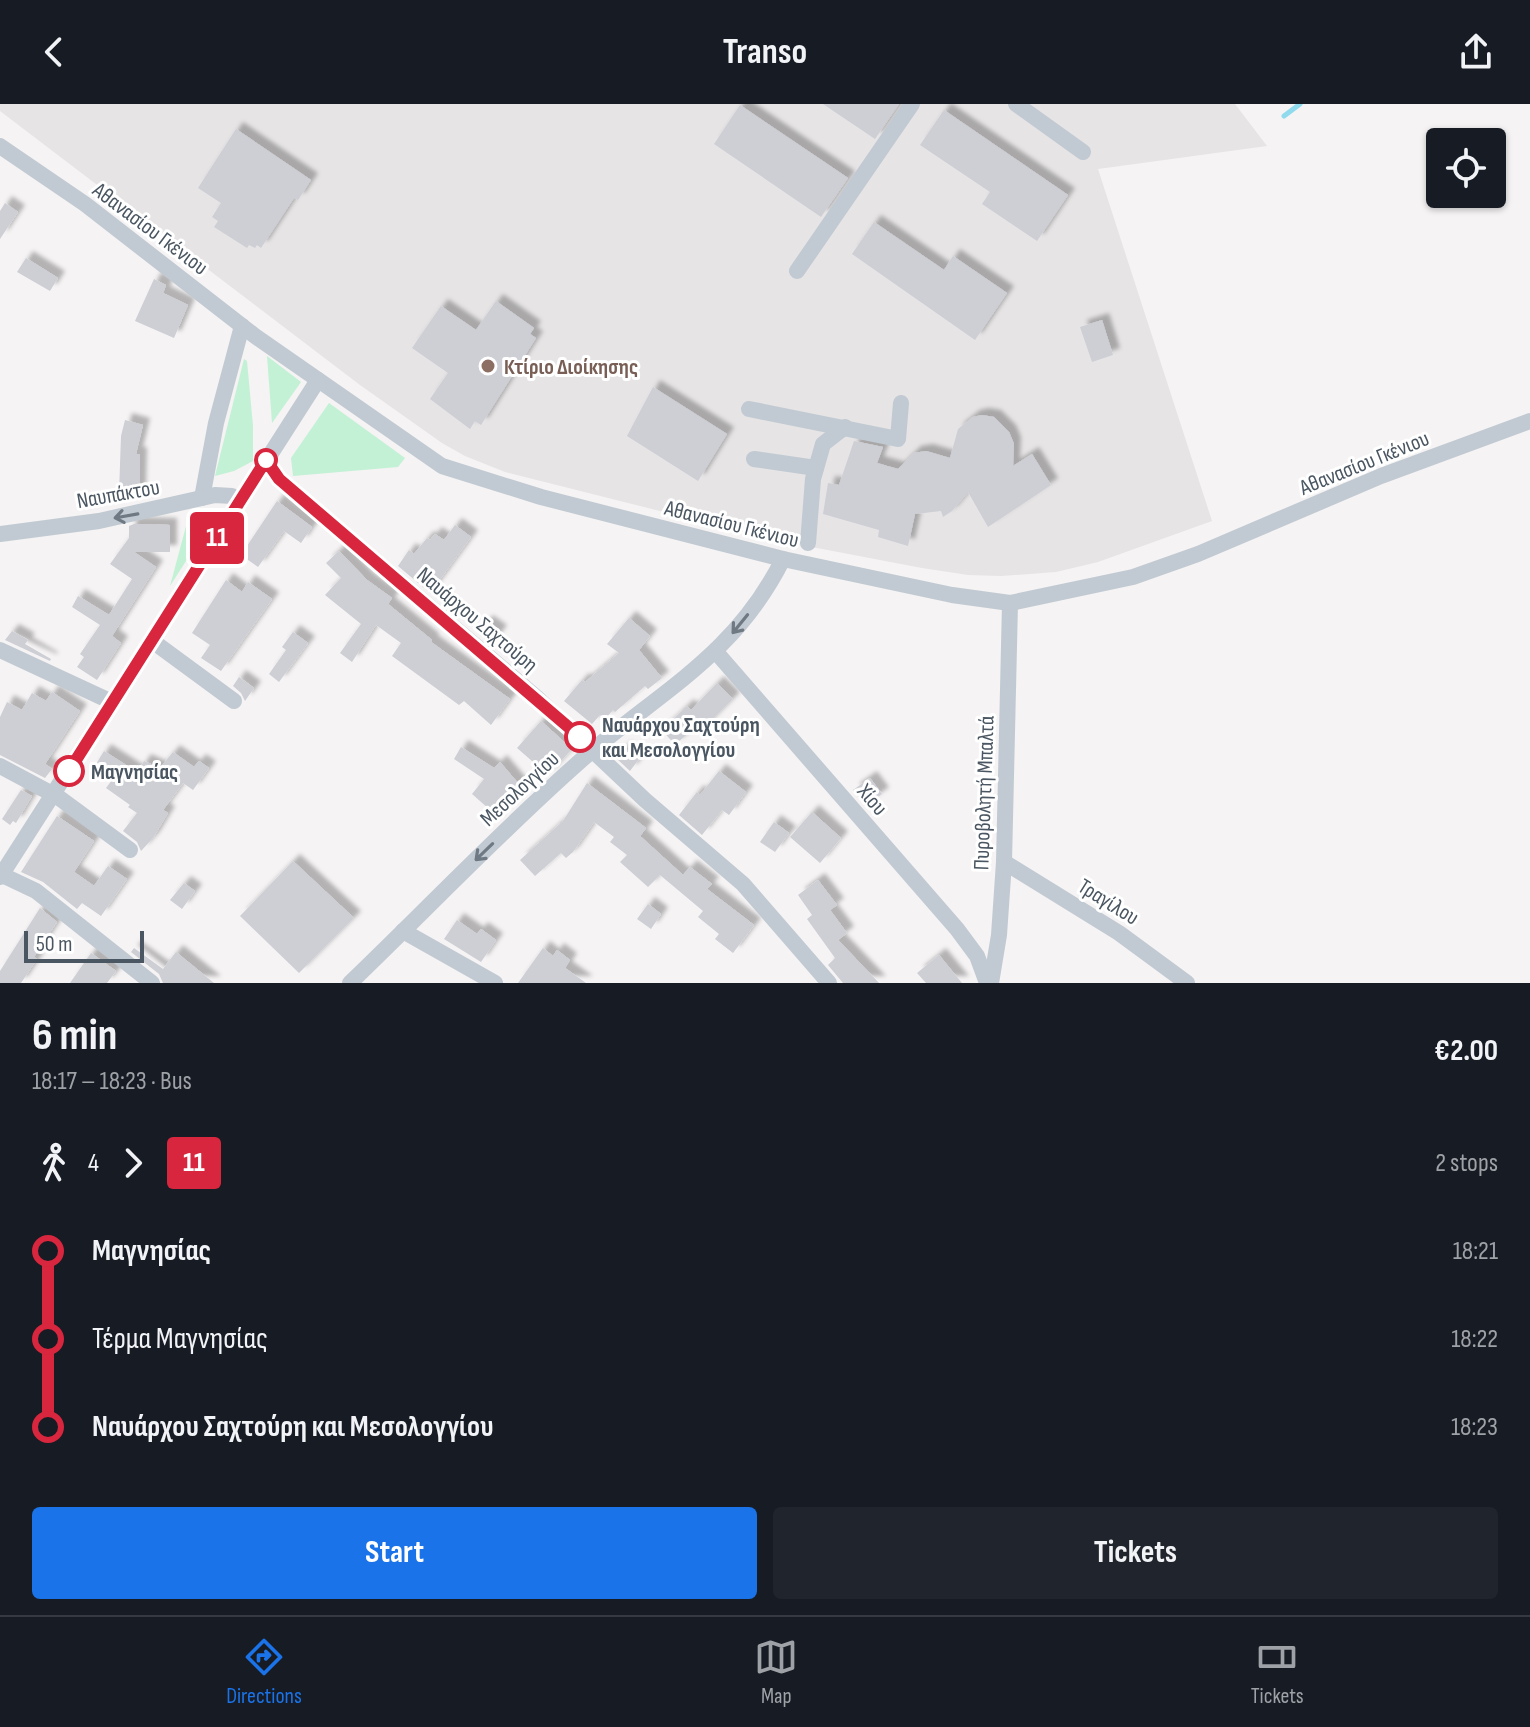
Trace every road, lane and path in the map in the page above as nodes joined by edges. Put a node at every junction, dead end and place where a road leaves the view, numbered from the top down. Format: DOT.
graph roads {
  1 [pos="912,104"];
  2 [pos="1016,104"];
  3 [pos="0,146"];
  4 [pos="1083,152"];
  5 [pos="797,271"];
  6 [pos="242,326"];
  7 [pos="318,380"];
  8 [pos="901,403"];
  9 [pos="749,409"];
  10 [pos="1530,421"];
  11 [pos="845,427"];
  12 [pos="754,459"];
  13 [pos="266,460"];
  14 [pos="816,468"];
  15 [pos="202,498"];
  16 [pos="239,503"];
  17 [pos="0,534"];
  18 [pos="808,543"];
  19 [pos="783,559"];
  20 [pos="1010,603"];
  21 [pos="151,640"];
  22 [pos="0,650"];
  23 [pos="716,652"];
  24 [pos="234,701"];
  25 [pos="112,702"];
  26 [pos="594,750"];
  27 [pos="0,766"];
  28 [pos="54,794"];
  29 [pos="130,850"];
  30 [pos="1004,862"];
  31 [pos="0,875"];
  32 [pos="403,931"];
  33 [pos="152,983"];
  34 [pos="350,983"];
  35 [pos="495,983"];
  36 [pos="829,983"];
  37 [pos="989,983"];
  38 [pos="1187,983"];
  1 -- 5 [label="street"];
  2 -- 4 [label="street"];
  3 -- 6 [label="street, Αθανασίου Γκένιου"];
  6 -- 7 [label="street, Αθανασίου Γκένιου"];
  6 -- 15 [label="street"];
  7 -- 13 [label="street"];
  7 -- 19 [label="street, Αθανασίου Γκένιου"];
  8 -- 11 [label="street"];
  9 -- 11 [label="street"];
  10 -- 20 [label="street, Αθανασίου Γκένιου"];
  11 -- 14 [label="street"];
  12 -- 14 [label="street"];
  13 -- 16 [label="street"];
  13 -- 26 [label="street, Ναυάρχου Σαχτούρη"];
  14 -- 18 [label="street"];
  15 -- 16 [label="street, Ναυπάκτου"];
  15 -- 17 [label="street, Ναυπάκτου, one-way"];
  16 -- 21 [label="street"];
  19 -- 20 [label="street, Αθανασίου Γκένιου"];
  19 -- 23 [label="street, Μεσολογγίου, one-way"];
  20 -- 30 [label="street, Πυροβολητή Μπαλτά"];
  21 -- 24 [label="street"];
  21 -- 25 [label="street"];
  22 -- 25 [label="street"];
  23 -- 26 [label="street, Μεσολογγίου"];
  23 -- 37 [label="street, Χίου"];
  25 -- 28 [label="street"];
  26 -- 32 [label="street, Μεσολογγίου, one-way"];
  26 -- 36 [label="street, Ναυάρχου Σαχτούρη"];
  27 -- 28 [label="street"];
  28 -- 29 [label="street"];
  28 -- 31 [label="street"];
  30 -- 37 [label="street, Πυροβολητή Μπαλτά"];
  30 -- 38 [label="street, Τραγίλου"];
  31 -- 33 [label="street"];
  32 -- 34 [label="street, Μεσολογγίου"];
  32 -- 35 [label="street"];
}
